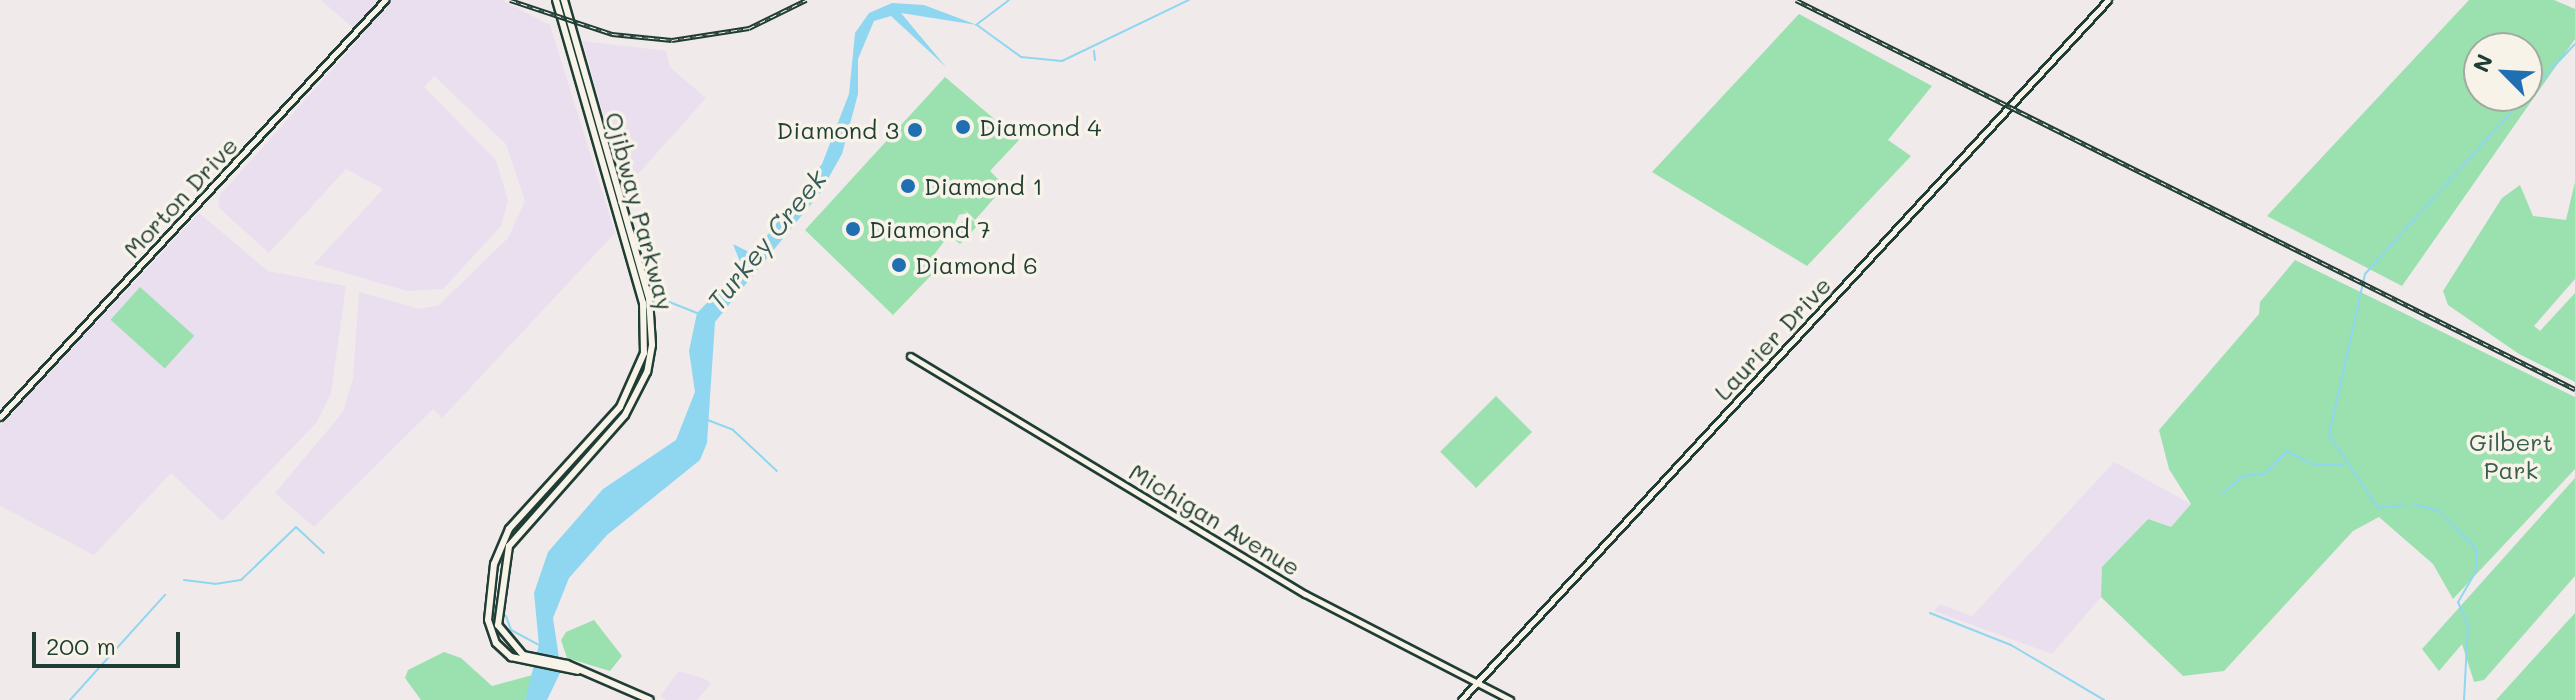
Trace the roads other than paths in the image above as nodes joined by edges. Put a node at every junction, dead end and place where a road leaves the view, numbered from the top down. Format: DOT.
graph roads {
  1 [pos="385,0"];
  2 [pos="556,0"];
  3 [pos="564,0"];
  4 [pos="2108,0"];
  5 [pos="910,356"];
  6 [pos="0,417"];
  7 [pos="532,660"];
  8 [pos="1476,684"];
  9 [pos="650,700"];
  10 [pos="1461,700"];
  11 [pos="1510,700"];
  1 -- 6 [label="street, Morton Drive"];
  2 -- 7 [label="main road, Ojibway Parkway"];
  3 -- 7 [label="main road, Ojibway Parkway"];
  4 -- 8 [label="street, Laurier Drive"];
  5 -- 8 [label="street, Michigan Avenue"];
  7 -- 9 [label="main road, Ojibway Parkway"];
  8 -- 10 [label="street, Laurier Drive"];
  8 -- 11 [label="street, Michigan Avenue"];
}
